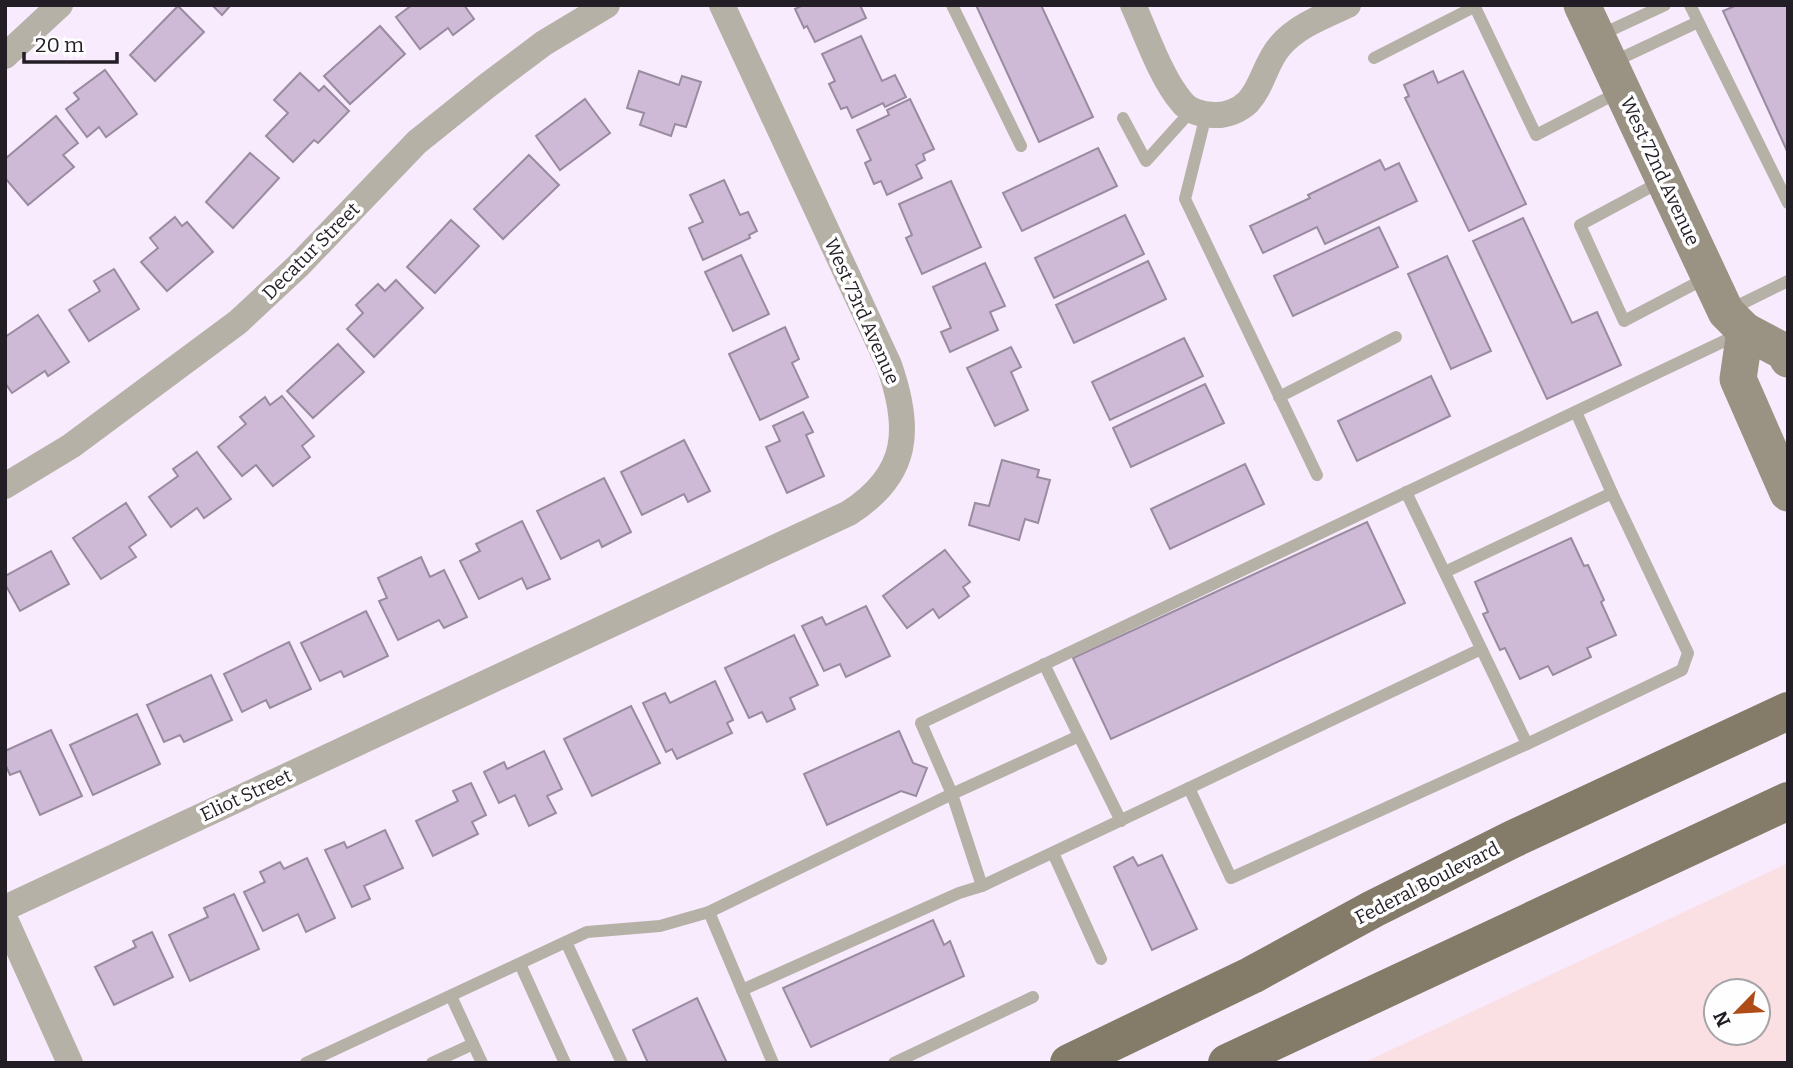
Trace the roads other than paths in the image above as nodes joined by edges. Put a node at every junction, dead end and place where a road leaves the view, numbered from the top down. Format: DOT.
graph roads {
  1 [pos="60,5"];
  2 [pos="607,5"];
  3 [pos="722,5"];
  4 [pos="952,5"];
  5 [pos="1133,5"];
  6 [pos="1665,5"];
  7 [pos="1690,5"];
  8 [pos="1347,6"];
  9 [pos="1474,6"];
  10 [pos="1698,22"];
  11 [pos="1603,49"];
  12 [pos="5,56"];
  13 [pos="1374,58"];
  14 [pos="1199,113"];
  15 [pos="1123,118"];
  16 [pos="1021,146"];
  17 [pos="1664,180"];
  18 [pos="1788,202"];
  19 [pos="1709,277"];
  20 [pos="1788,281"];
  21 [pos="1735,321"];
  22 [pos="1396,337"];
  23 [pos="1788,359"];
  24 [pos="1279,397"];
  25 [pos="1576,412"];
  26 [pos="1317,475"];
  27 [pos="5,486"];
  28 [pos="1406,492"];
  29 [pos="1788,492"];
  30 [pos="1612,494"];
  31 [pos="1444,572"];
  32 [pos="1481,649"];
  33 [pos="1044,664"];
  34 [pos="487,682"];
  35 [pos="1788,711"];
  36 [pos="1079,736"];
  37 [pos="1527,744"];
  38 [pos="1189,789"];
  39 [pos="952,794"];
  40 [pos="1788,801"];
  41 [pos="1121,821"];
  42 [pos="1053,853"];
  43 [pos="982,887"];
  44 [pos="5,908"];
  45 [pos="709,912"];
  46 [pos="5,919"];
  47 [pos="566,942"];
  48 [pos="1101,959"];
  49 [pos="520,964"];
  50 [pos="742,990"];
  51 [pos="451,996"];
  52 [pos="1033,997"];
  53 [pos="473,1044"];
  54 [pos="70,1063"];
  55 [pos="306,1063"];
  56 [pos="432,1063"];
  57 [pos="482,1063"];
  58 [pos="565,1063"];
  59 [pos="622,1063"];
  60 [pos="773,1063"];
  61 [pos="894,1063"];
  62 [pos="1069,1063"];
  63 [pos="1227,1063"];
  1 -- 12 [label="street"];
  2 -- 27 [label="street, Decatur Street"];
  3 -- 34 [label="street, West 73rd Avenue"];
  4 -- 16 [label="lane"];
  5 -- 14 [label="street"];
  6 -- 11 [label="lane"];
  7 -- 10 [label="lane"];
  8 -- 14 [label="street"];
  9 -- 11 [label="lane"];
  9 -- 13 [label="lane"];
  10 -- 11 [label="lane"];
  10 -- 18 [label="lane"];
  11 -- 17 [label="main road, West 72nd Avenue"];
  14 -- 15 [label="lane"];
  14 -- 24 [label="lane"];
  17 -- 19 [label="main road, West 72nd Avenue"];
  17 -- 19 [label="lane"];
  19 -- 21 [label="main road, West 72nd Avenue"];
  20 -- 21 [label="lane"];
  21 -- 23 [label="main road"];
  21 -- 25 [label="lane"];
  21 -- 29 [label="main road"];
  22 -- 24 [label="lane"];
  24 -- 26 [label="lane"];
  25 -- 28 [label="lane"];
  25 -- 30 [label="lane"];
  28 -- 31 [label="lane"];
  28 -- 33 [label="lane"];
  30 -- 31 [label="lane"];
  30 -- 37 [label="lane"];
  31 -- 32 [label="lane"];
  32 -- 37 [label="lane"];
  32 -- 38 [label="lane"];
  33 -- 36 [label="lane"];
  33 -- 39 [label="lane"];
  34 -- 44 [label="street, Eliot Street"];
  35 -- 62 [label="main road, Federal Boulevard"];
  36 -- 39 [label="lane"];
  36 -- 41 [label="lane"];
  37 -- 38 [label="lane"];
  38 -- 41 [label="lane"];
  39 -- 43 [label="lane"];
  39 -- 45 [label="lane"];
  40 -- 63 [label="main road"];
  41 -- 42 [label="lane"];
  42 -- 43 [label="lane"];
  42 -- 48 [label="lane"];
  43 -- 50 [label="lane"];
  45 -- 47 [label="lane"];
  45 -- 50 [label="lane"];
  46 -- 54 [label="street"];
  47 -- 49 [label="lane"];
  47 -- 59 [label="lane"];
  49 -- 51 [label="lane"];
  49 -- 58 [label="lane"];
  50 -- 60 [label="lane"];
  51 -- 53 [label="lane"];
  51 -- 55 [label="lane"];
  52 -- 61 [label="lane"];
  53 -- 56 [label="lane"];
  53 -- 57 [label="lane"];
}
